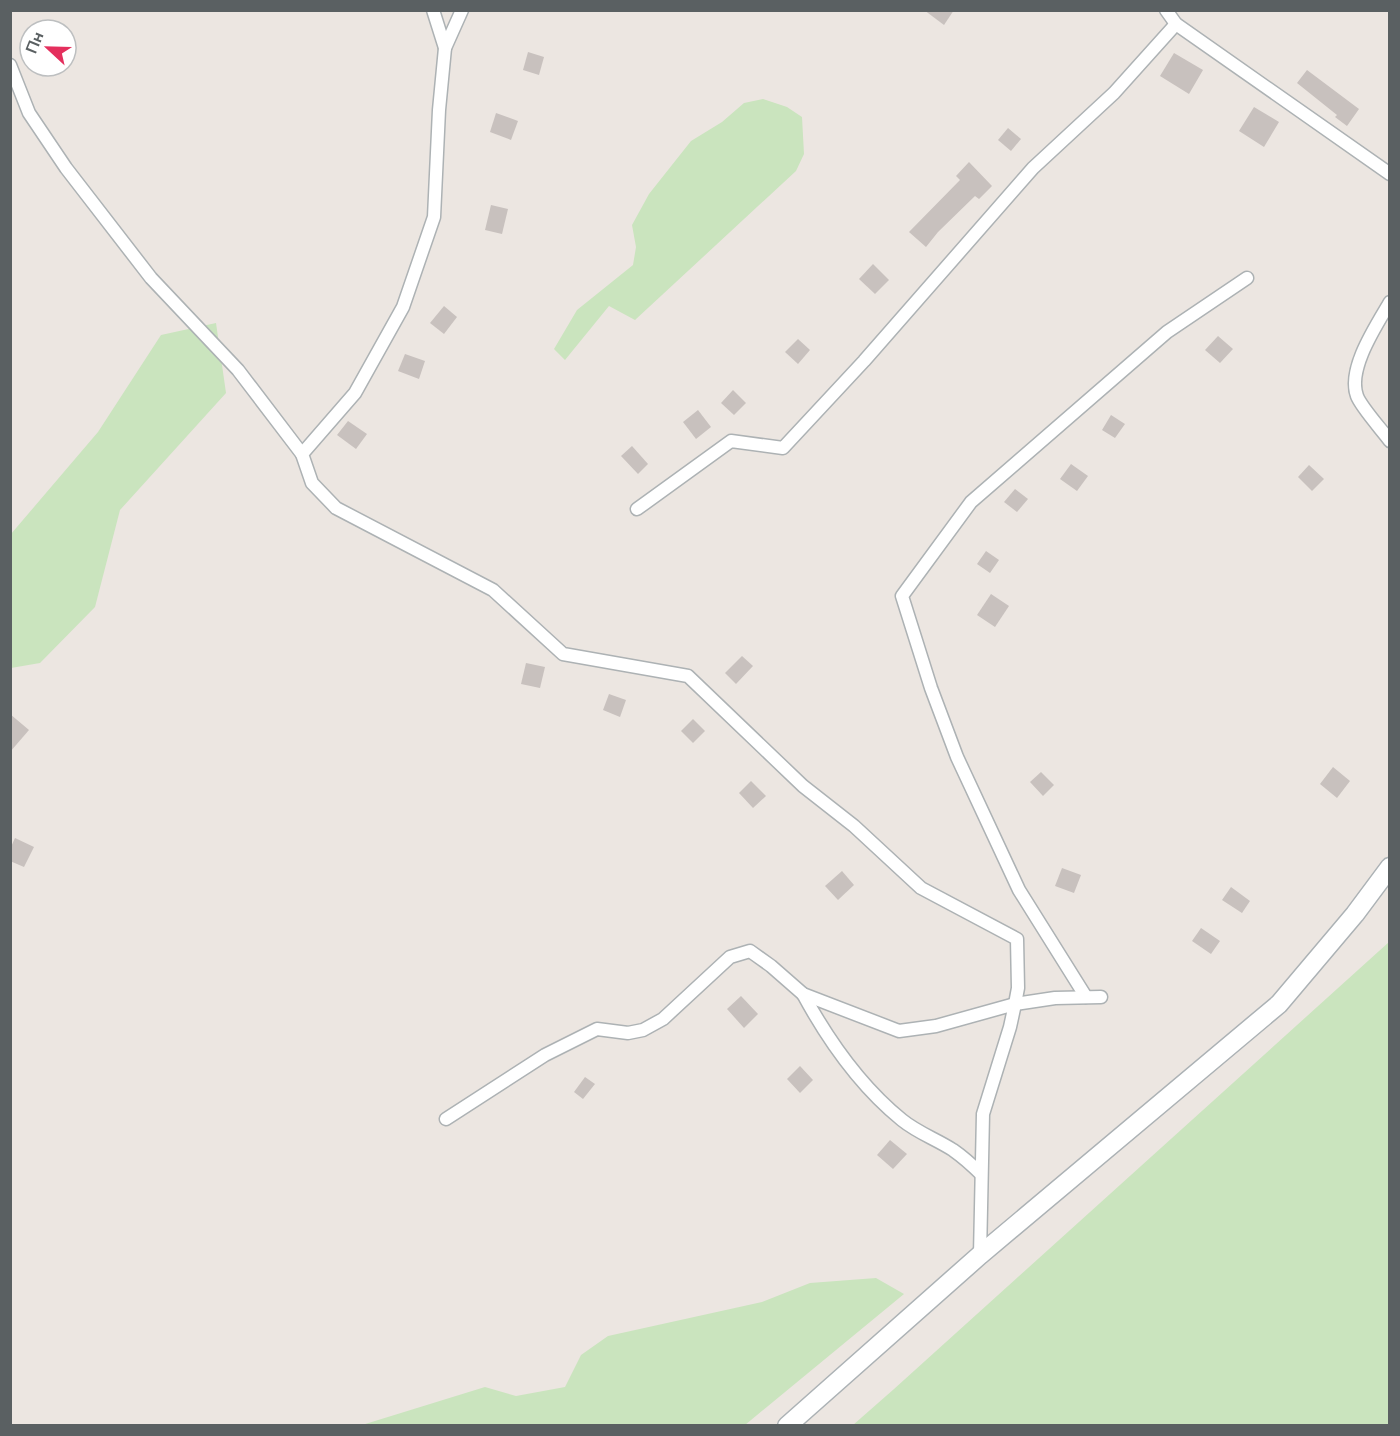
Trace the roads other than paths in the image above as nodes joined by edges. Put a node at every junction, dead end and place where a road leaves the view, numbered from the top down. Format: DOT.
graph roads {
  1 [pos="433,10"];
  2 [pos="462,10"];
  3 [pos="1166,10"];
  4 [pos="1176,24"];
  5 [pos="445,48"];
  6 [pos="10,66"];
  7 [pos="1389,174"];
  8 [pos="1247,278"];
  9 [pos="1389,302"];
  10 [pos="1389,441"];
  11 [pos="302,454"];
  12 [pos="637,509"];
  13 [pos="1389,867"];
  14 [pos="802,994"];
  15 [pos="1086,997"];
  16 [pos="1101,997"];
  17 [pos="1015,1004"];
  18 [pos="447,1119"];
  19 [pos="981,1174"];
  20 [pos="980,1255"];
  21 [pos="787,1425"];
  1 -- 5 [label="street"];
  2 -- 5 [label="street"];
  3 -- 4 [label="street"];
  4 -- 7 [label="street"];
  4 -- 12 [label="street"];
  5 -- 11 [label="street"];
  6 -- 11 [label="street"];
  8 -- 15 [label="street"];
  9 -- 10 [label="street"];
  11 -- 17 [label="street"];
  13 -- 20 [label="street"];
  14 -- 17 [label="street"];
  14 -- 18 [label="street"];
  14 -- 19 [label="street"];
  15 -- 16 [label="street"];
  15 -- 17 [label="street"];
  17 -- 19 [label="street"];
  19 -- 20 [label="street"];
  20 -- 21 [label="street"];
}
